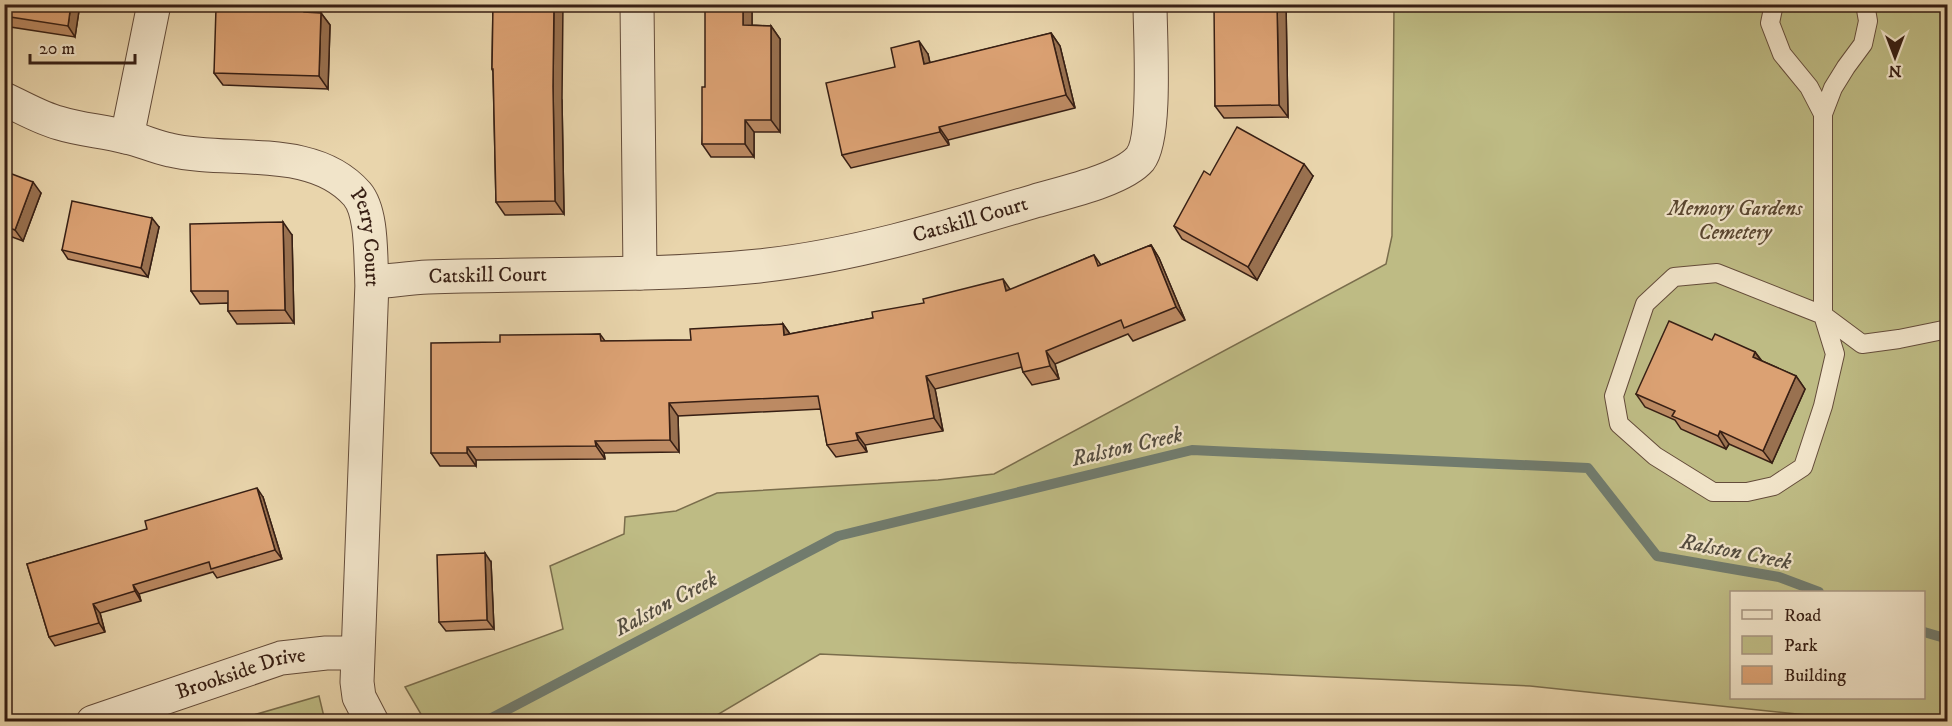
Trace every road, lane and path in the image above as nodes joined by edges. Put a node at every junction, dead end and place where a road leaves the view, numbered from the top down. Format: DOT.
graph roads {
  1 [pos="154,4"];
  2 [pos="637,4"];
  3 [pos="1150,4"];
  4 [pos="1774,4"];
  5 [pos="1865,4"];
  6 [pos="4,99"];
  7 [pos="1822,114"];
  8 [pos="127,137"];
  9 [pos="640,273"];
  10 [pos="372,282"];
  11 [pos="1822,315"];
  12 [pos="1947,329"];
  13 [pos="357,653"];
  14 [pos="93,722"];
  15 [pos="372,722"];
  1 -- 8 [label="street"];
  2 -- 9 [label="street"];
  3 -- 9 [label="street, Catskill Court"];
  4 -- 7 [label="lane"];
  5 -- 7 [label="lane"];
  6 -- 8 [label="street, Perry Court"];
  7 -- 11 [label="lane"];
  8 -- 10 [label="street, Perry Court"];
  9 -- 10 [label="street, Catskill Court"];
  10 -- 13 [label="street, Perry Court"];
  11 -- 11 [label="lane"];
  11 -- 12 [label="lane"];
  13 -- 14 [label="street, Brookside Drive"];
  13 -- 15 [label="street, Perry Court"];
}
